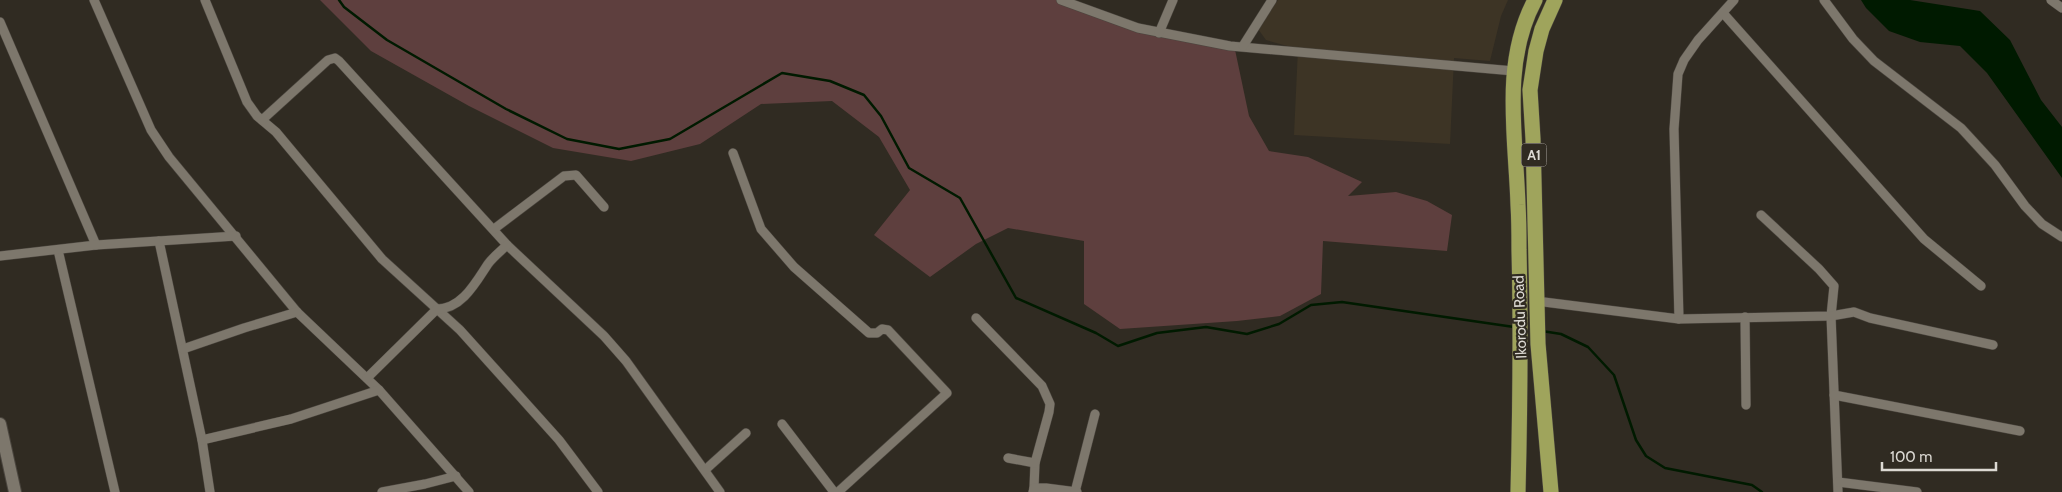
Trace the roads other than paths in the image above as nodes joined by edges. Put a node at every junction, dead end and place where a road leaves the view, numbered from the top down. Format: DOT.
graph roads {
  1 [pos="94,0"];
  2 [pos="205,0"];
  3 [pos="1064,0"];
  4 [pos="1173,0"];
  5 [pos="1272,0"];
  6 [pos="1535,0"];
  7 [pos="1555,0"];
  8 [pos="1734,0"];
  9 [pos="1824,0"];
  10 [pos="2051,0"];
  11 [pos="2062,8"];
  12 [pos="1723,13"];
  13 [pos="0,22"];
  14 [pos="1159,33"];
  15 [pos="1243,46"];
  16 [pos="1514,71"];
  17 [pos="262,120"];
  18 [pos="733,153"];
  19 [pos="604,207"];
  20 [pos="1761,215"];
  21 [pos="494,229"];
  22 [pos="236,236"];
  23 [pos="2062,237"];
  24 [pos="159,241"];
  25 [pos="507,244"];
  26 [pos="96,245"];
  27 [pos="58,250"];
  28 [pos="0,256"];
  29 [pos="1981,286"];
  30 [pos="437,309"];
  31 [pos="1542,310"];
  32 [pos="298,312"];
  33 [pos="1831,316"];
  34 [pos="1744,317"];
  35 [pos="976,318"];
  36 [pos="1679,319"];
  37 [pos="1993,346"];
  38 [pos="182,349"];
  39 [pos="367,378"];
  40 [pos="380,390"];
  41 [pos="1834,395"];
  42 [pos="1746,404"];
  43 [pos="1095,414"];
  44 [pos="0,424"];
  45 [pos="782,424"];
  46 [pos="2020,431"];
  47 [pos="746,433"];
  48 [pos="202,440"];
  49 [pos="2,444"];
  50 [pos="1008,458"];
  51 [pos="1036,463"];
  52 [pos="705,470"];
  53 [pos="456,476"];
  54 [pos="1838,482"];
  55 [pos="1034,490"];
  56 [pos="15,492"];
  57 [pos="114,492"];
  58 [pos="210,492"];
  59 [pos="382,492"];
  60 [pos="469,492"];
  61 [pos="598,492"];
  62 [pos="720,492"];
  63 [pos="836,492"];
  64 [pos="1076,492"];
  65 [pos="1518,492"];
  66 [pos="1551,492"];
  67 [pos="1838,492"];
  68 [pos="1917,492"];
  1 -- 22 [label="street"];
  2 -- 17 [label="street"];
  3 -- 14 [label="street"];
  4 -- 14 [label="street"];
  5 -- 15 [label="street"];
  6 -- 16 [label="highway, Ikorodu Road / A1"];
  7 -- 31 [label="highway, Ikorodu Road / A1"];
  8 -- 12 [label="street"];
  9 -- 23 [label="street"];
  10 -- 11 [label="street"];
  12 -- 29 [label="street"];
  12 -- 36 [label="street"];
  13 -- 26 [label="street"];
  14 -- 15 [label="street"];
  15 -- 16 [label="street"];
  16 -- 65 [label="highway, Ikorodu Road / A1"];
  17 -- 21 [label="street"];
  17 -- 30 [label="street"];
  18 -- 63 [label="street"];
  19 -- 21 [label="street"];
  20 -- 33 [label="street"];
  21 -- 25 [label="street"];
  22 -- 24 [label="street"];
  22 -- 32 [label="street"];
  24 -- 26 [label="street"];
  24 -- 38 [label="street"];
  25 -- 30 [label="street"];
  25 -- 52 [label="street"];
  26 -- 27 [label="street"];
  27 -- 28 [label="street"];
  27 -- 57 [label="street"];
  30 -- 39 [label="street"];
  30 -- 61 [label="street"];
  31 -- 36 [label="street"];
  31 -- 66 [label="highway, Ikorodu Road / A1"];
  32 -- 38 [label="street"];
  32 -- 39 [label="street"];
  33 -- 34 [label="street"];
  33 -- 37 [label="street"];
  33 -- 41 [label="street"];
  34 -- 36 [label="street"];
  34 -- 42 [label="street"];
  35 -- 51 [label="street"];
  38 -- 48 [label="street"];
  39 -- 40 [label="street"];
  40 -- 48 [label="street"];
  40 -- 53 [label="street"];
  41 -- 46 [label="street"];
  41 -- 54 [label="street"];
  43 -- 64 [label="street"];
  44 -- 49 [label="street"];
  45 -- 63 [label="street"];
  47 -- 52 [label="street"];
  48 -- 58 [label="street"];
  49 -- 56 [label="street"];
  50 -- 51 [label="street"];
  51 -- 55 [label="street"];
  52 -- 62 [label="street"];
  53 -- 59 [label="street"];
  53 -- 60 [label="street"];
  54 -- 67 [label="street"];
  54 -- 68 [label="street"];
  55 -- 64 [label="street"];
}
